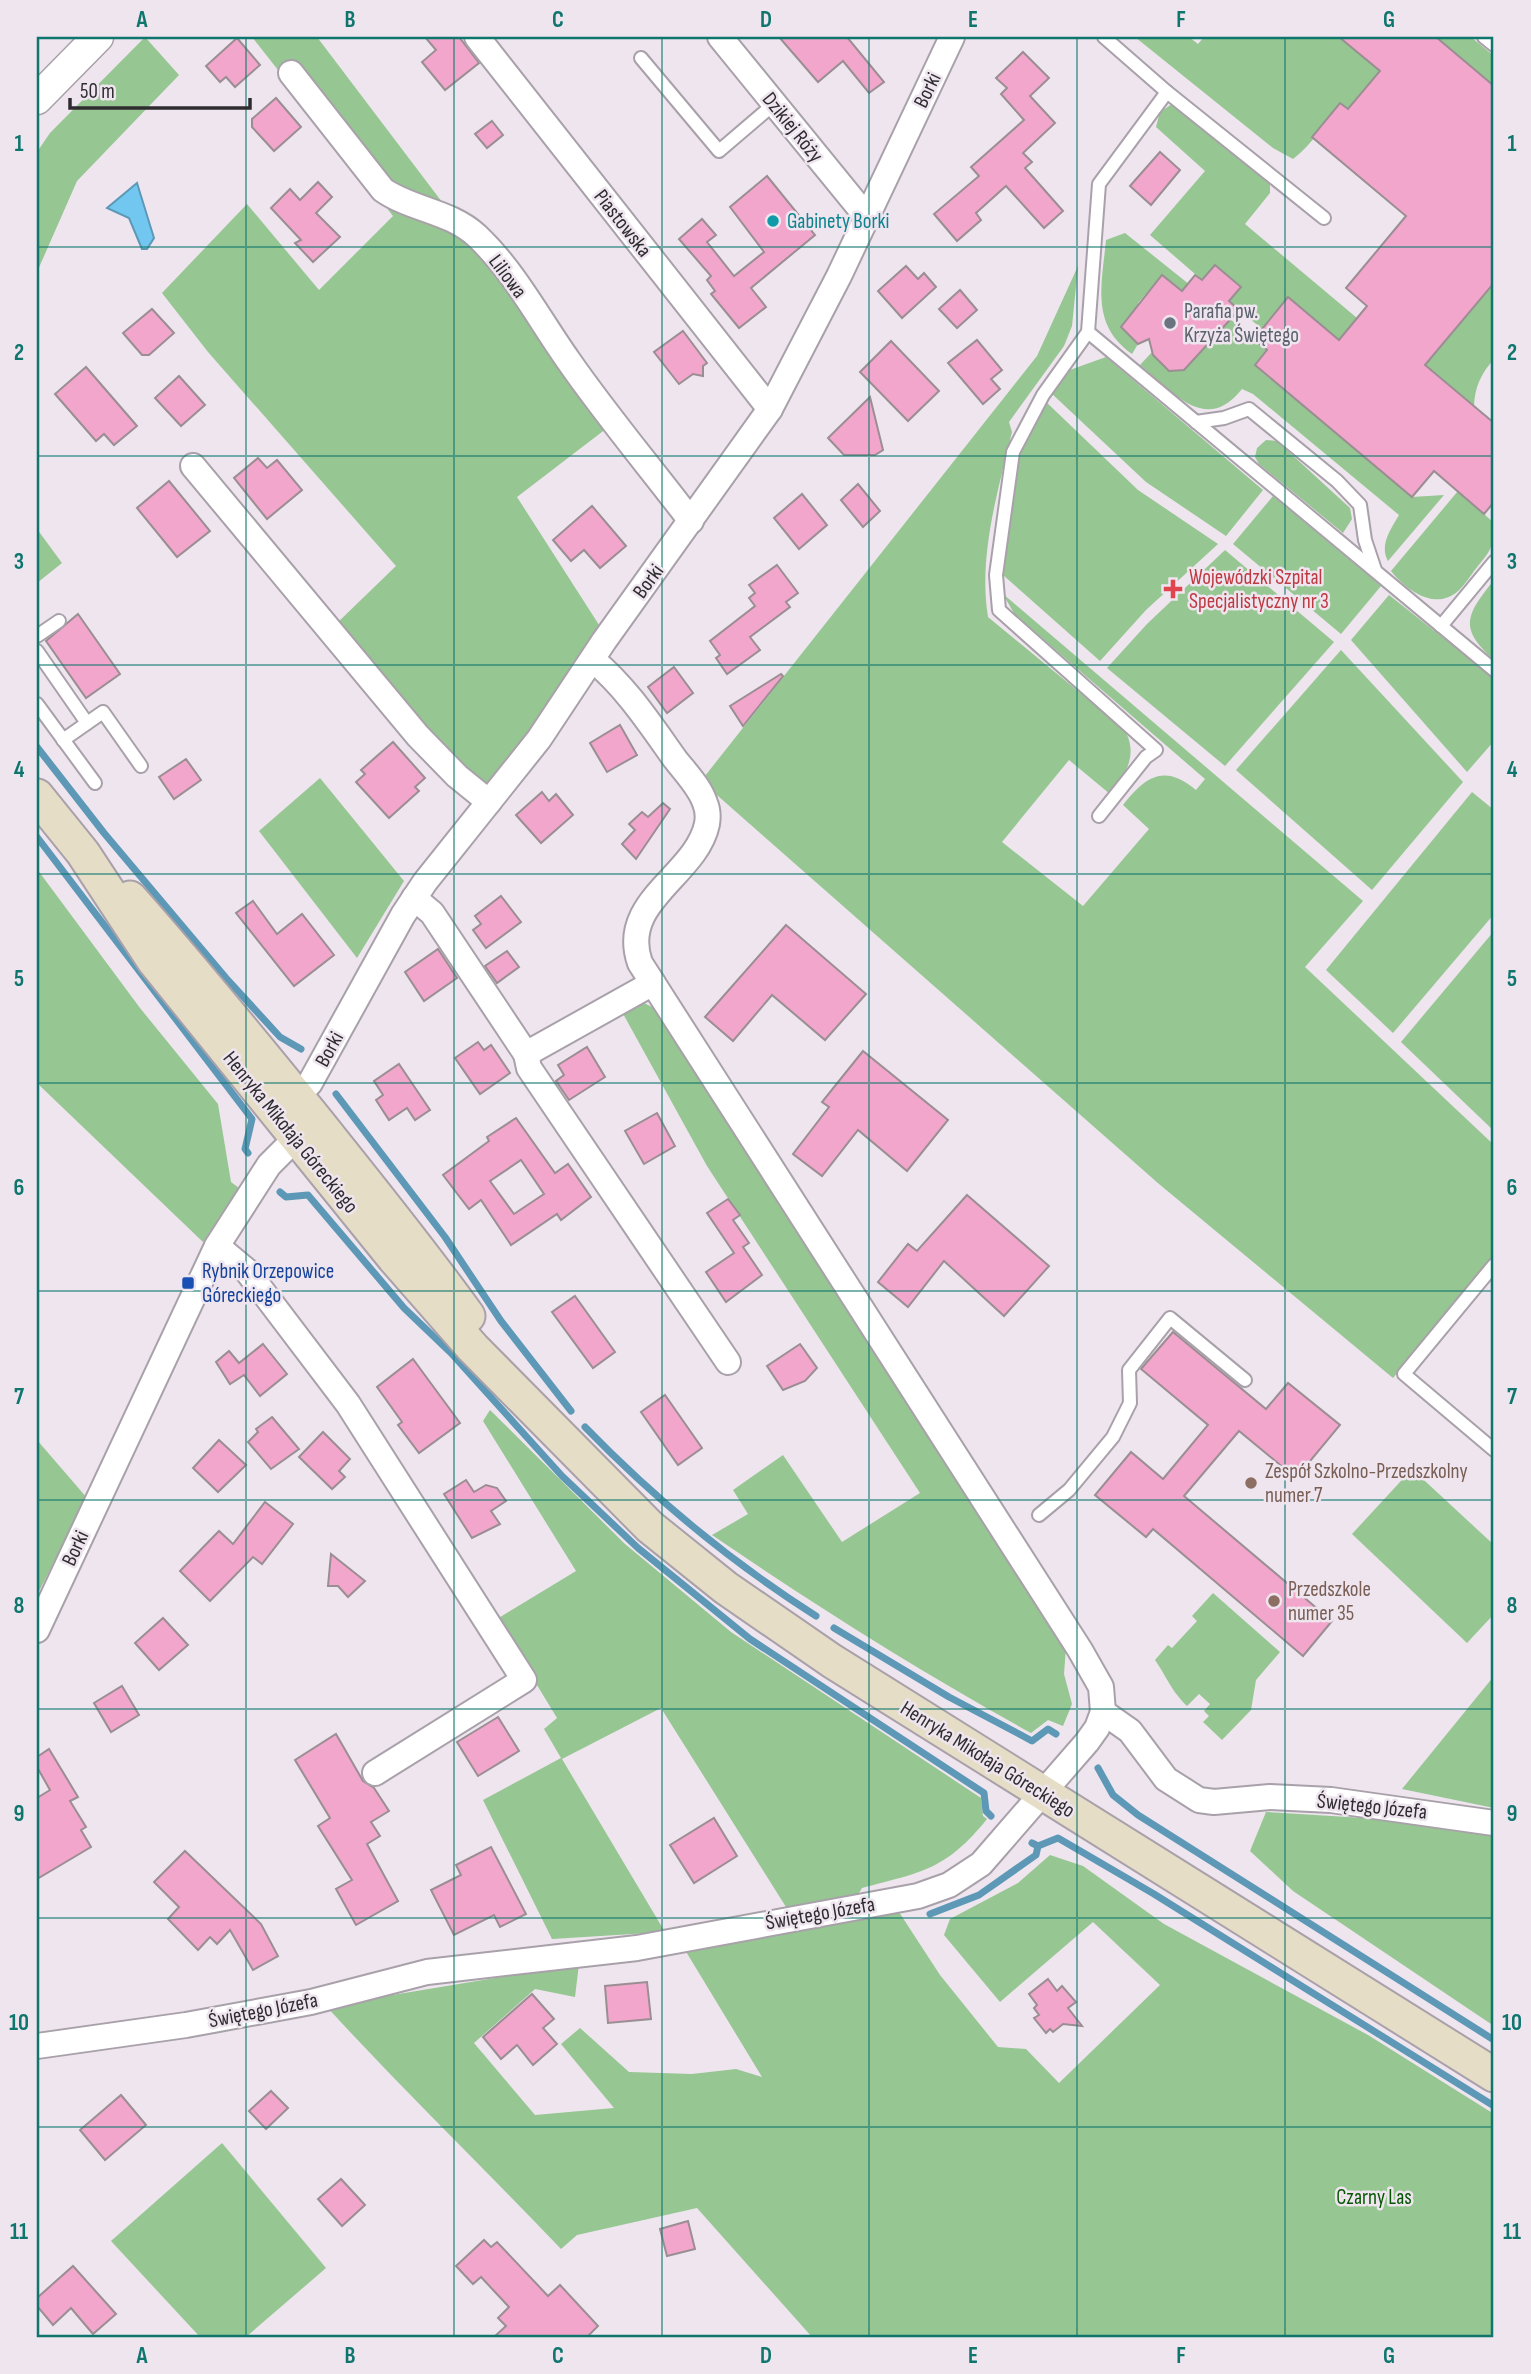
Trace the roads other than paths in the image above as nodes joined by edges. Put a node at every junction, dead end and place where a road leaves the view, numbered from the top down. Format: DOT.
graph roads {
  1 [pos="98,37"];
  2 [pos="477,37"];
  3 [pos="720,37"];
  4 [pos="952,37"];
  5 [pos="1104,37"];
  6 [pos="1484,37"];
  7 [pos="1494,45"];
  8 [pos="641,58"];
  9 [pos="291,73"];
  10 [pos="1167,92"];
  11 [pos="37,99"];
  12 [pos="774,104"];
  13 [pos="866,216"];
  14 [pos="1324,218"];
  15 [pos="1088,332"];
  16 [pos="770,409"];
  17 [pos="1196,422"];
  18 [pos="193,466"];
  19 [pos="691,521"];
  20 [pos="1494,562"];
  21 [pos="1375,571"];
  22 [pos="58,621"];
  23 [pos="1441,626"];
  24 [pos="37,636"];
  25 [pos="37,652"];
  26 [pos="593,660"];
  27 [pos="1494,670"];
  28 [pos="37,704"];
  29 [pos="87,723"];
  30 [pos="63,740"];
  31 [pos="141,766"];
  32 [pos="95,783"];
  33 [pos="37,796"];
  34 [pos="489,802"];
  35 [pos="1099,816"];
  36 [pos="414,898"];
  37 [pos="653,983"];
  38 [pos="526,1054"];
  39 [pos="297,1117"];
  40 [pos="217,1246"];
  41 [pos="1494,1265"];
  42 [pos="728,1362"];
  43 [pos="1245,1380"];
  44 [pos="1494,1450"];
  45 [pos="1039,1515"];
  46 [pos="37,1630"];
  47 [pos="1102,1713"];
  48 [pos="375,1773"];
  49 [pos="1044,1793"];
  50 [pos="1494,1823"];
  51 [pos="37,2046"];
  52 [pos="1494,2075"];
  1 -- 11 [label="street"];
  2 -- 16 [label="street, Piastowska"];
  3 -- 12 [label="street, Dzikiej Róży"];
  4 -- 13 [label="street, Borki"];
  5 -- 10 [label="lane"];
  6 -- 7 [label="lane"];
  8 -- 12 [label="lane"];
  9 -- 19 [label="street, Liliowa"];
  10 -- 14 [label="lane"];
  10 -- 15 [label="lane"];
  12 -- 13 [label="street, Dzikiej Róży"];
  13 -- 16 [label="street, Borki"];
  15 -- 17 [label="lane"];
  15 -- 35 [label="lane"];
  16 -- 19 [label="street, Borki"];
  17 -- 21 [label="lane"];
  17 -- 21 [label="lane"];
  18 -- 34 [label="street"];
  19 -- 26 [label="street, Borki"];
  20 -- 23 [label="lane"];
  21 -- 23 [label="lane"];
  22 -- 24 [label="lane"];
  23 -- 27 [label="lane"];
  25 -- 29 [label="lane"];
  26 -- 34 [label="street, Borki"];
  26 -- 37 [label="street"];
  28 -- 30 [label="lane"];
  29 -- 30 [label="lane"];
  29 -- 31 [label="lane"];
  30 -- 32 [label="lane"];
  33 -- 39 [label="main road, Henryka Mikołaja Góreckiego"];
  34 -- 36 [label="street, Borki"];
  36 -- 38 [label="street"];
  36 -- 39 [label="street, Borki"];
  37 -- 38 [label="street"];
  37 -- 47 [label="street"];
  38 -- 42 [label="street"];
  39 -- 40 [label="street, Borki"];
  39 -- 49 [label="main road, Henryka Mikołaja Góreckiego"];
  40 -- 46 [label="street, Borki"];
  40 -- 48 [label="street"];
  41 -- 44 [label="lane"];
  43 -- 45 [label="lane"];
  47 -- 49 [label="street, Świętego Józefa"];
  47 -- 50 [label="street, Świętego Józefa"];
  49 -- 51 [label="street, Świętego Józefa"];
  49 -- 52 [label="main road, Henryka Mikołaja Góreckiego"];
}
